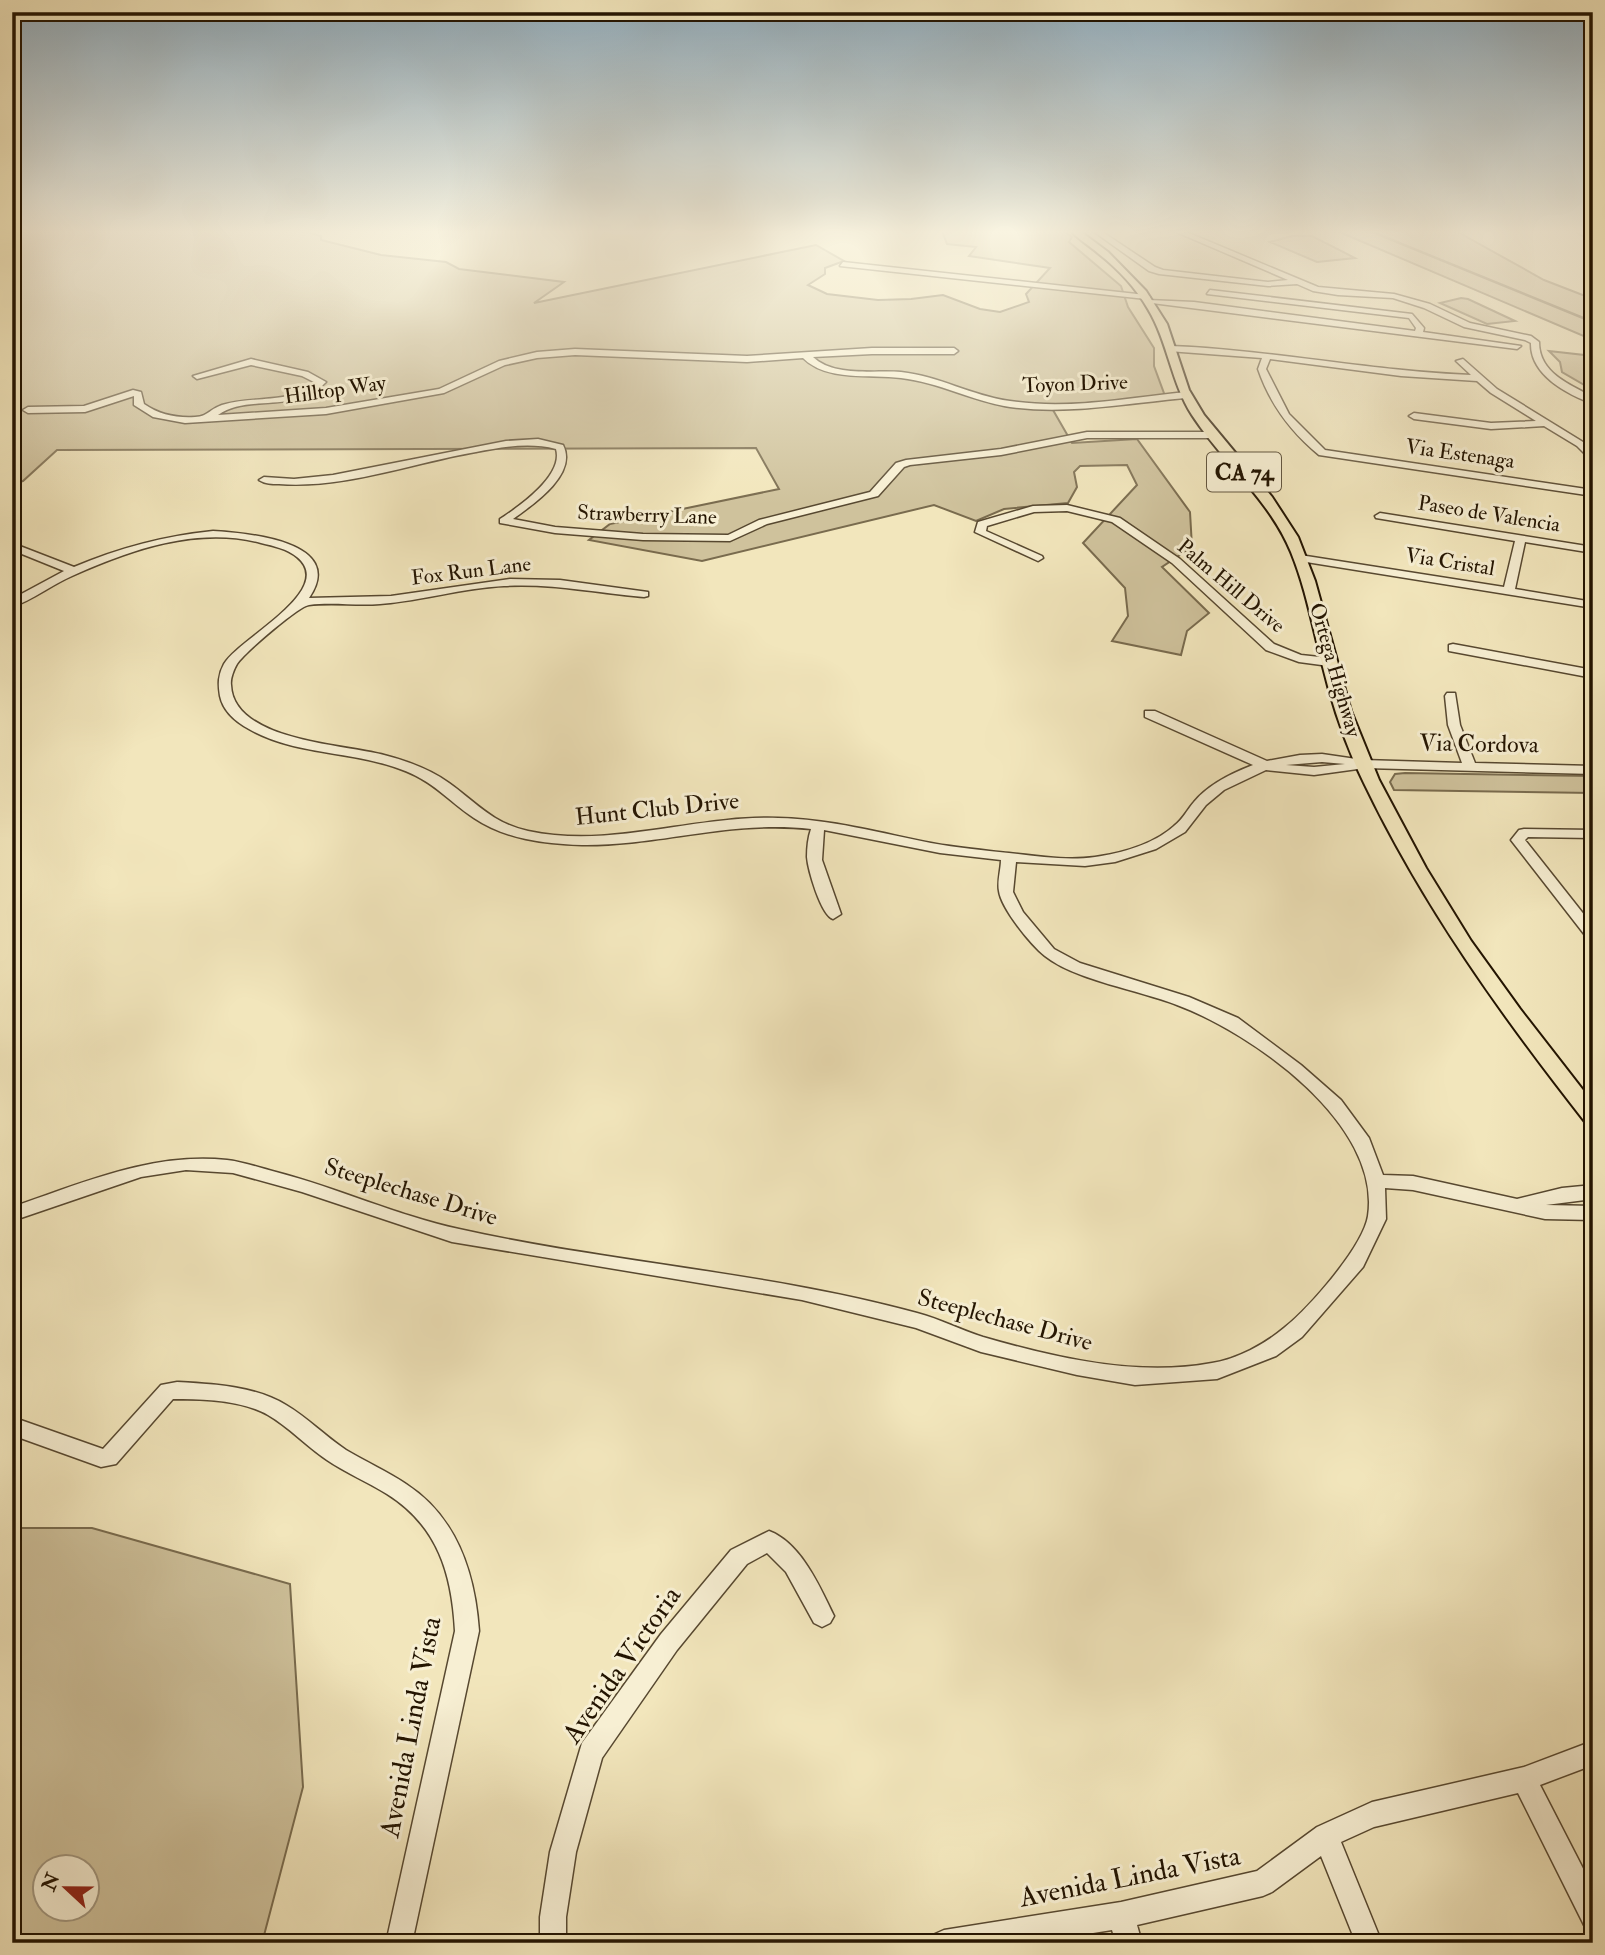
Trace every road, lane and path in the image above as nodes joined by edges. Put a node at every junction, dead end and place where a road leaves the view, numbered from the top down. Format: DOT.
graph roads {
  1 [pos="1158,322"];
  2 [pos="1326,322"];
  3 [pos="1416,322"];
  4 [pos="1461,322"];
  5 [pos="1419,334"];
  6 [pos="1534,348"];
  7 [pos="1171,349"];
  8 [pos="954,351"];
  9 [pos="1267,356"];
  10 [pos="807,357"];
  11 [pos="1460,361"];
  12 [pos="197,376"];
  13 [pos="1478,378"];
  14 [pos="1186,395"];
  15 [pos="1593,401"];
  16 [pos="28,410"];
  17 [pos="1414,416"];
  18 [pos="216,418"];
  19 [pos="1546,423"];
  20 [pos="1210,435"];
  21 [pos="1593,459"];
  22 [pos="264,480"];
  23 [pos="1592,490"];
  24 [pos="1380,516"];
  25 [pos="1521,538"];
  26 [pos="12,546"];
  27 [pos="1593,550"];
  28 [pos="1038,558"];
  29 [pos="1300,558"];
  30 [pos="75,571"];
  31 [pos="1509,591"];
  32 [pos="644,594"];
  33 [pos="303,601"];
  34 [pos="12,604"];
  35 [pos="1593,605"];
  36 [pos="1453,648"];
  37 [pos="1329,662"];
  38 [pos="1593,674"];
  39 [pos="1451,696"];
  40 [pos="1150,713"];
  41 [pos="1363,764"];
  42 [pos="1267,766"];
  43 [pos="1470,767"];
  44 [pos="1593,770"];
  45 [pos="819,824"];
  46 [pos="1593,834"];
  47 [pos="1009,857"];
  48 [pos="833,914"];
  49 [pos="1593,936"];
  50 [pos="1593,1118"];
  51 [pos="1376,1181"];
  52 [pos="1593,1192"];
  53 [pos="1562,1195"];
  54 [pos="1521,1205"];
  55 [pos="1593,1213"];
  56 [pos="12,1214"];
  57 [pos="1572,1215"];
  58 [pos="12,1426"];
  59 [pos="822,1616"];
  60 [pos="1593,1753"];
  61 [pos="1524,1779"];
  62 [pos="1325,1836"];
  63 [pos="1121,1915"];
  64 [pos="1593,1916"];
  65 [pos="399,1943"];
  66 [pos="553,1943"];
  67 [pos="944,1943"];
  68 [pos="1129,1943"];
  69 [pos="1369,1943"];
  1 -- 7 [label="main road, Ortega Highway / CA 74"];
  2 -- 5 [label="street"];
  3 -- 5 [label="street"];
  4 -- 6 [label="street"];
  5 -- 6 [label="street"];
  6 -- 15 [label="street"];
  7 -- 9 [label="street"];
  7 -- 14 [label="main road, Ortega Highway / CA 74"];
  8 -- 10 [label="street, Hilltop Way"];
  9 -- 13 [label="street"];
  9 -- 23 [label="street, Via Estenaga"];
  10 -- 14 [label="street, Toyon Drive"];
  10 -- 18 [label="street, Hilltop Way"];
  11 -- 13 [label="street"];
  12 -- 18 [label="street, Hilltop Way"];
  13 -- 19 [label="street"];
  14 -- 20 [label="main road, Ortega Highway / CA 74"];
  16 -- 18 [label="street, Hilltop Way"];
  17 -- 19 [label="street"];
  19 -- 21 [label="street"];
  20 -- 22 [label="street, Strawberry Lane"];
  20 -- 29 [label="main road, Ortega Highway / CA 74"];
  24 -- 25 [label="street, Paseo de Valencia"];
  25 -- 27 [label="street, Paseo de Valencia"];
  25 -- 31 [label="street"];
  26 -- 30 [label="street"];
  28 -- 37 [label="street, Palm Hill Drive"];
  29 -- 31 [label="street, Via Cristal"];
  29 -- 37 [label="main road, Ortega Highway / CA 74"];
  30 -- 33 [label="street"];
  30 -- 34 [label="street"];
  31 -- 35 [label="street, Via Cristal"];
  32 -- 33 [label="street, Fox Run Lane"];
  33 -- 45 [label="street, Hunt Club Drive"];
  36 -- 38 [label="street"];
  37 -- 41 [label="main road, Ortega Highway / CA 74"];
  39 -- 43 [label="street"];
  40 -- 42 [label="street"];
  41 -- 42 [label="street, Hunt Club Drive"];
  41 -- 43 [label="street, Via Cordova"];
  41 -- 50 [label="main road, Ortega Highway / CA 74"];
  42 -- 47 [label="street, Hunt Club Drive"];
  43 -- 44 [label="street, Via Cordova"];
  45 -- 47 [label="street, Hunt Club Drive"];
  45 -- 48 [label="street"];
  46 -- 49 [label="street"];
  47 -- 51 [label="street, Steeplechase Drive"];
  51 -- 54 [label="street"];
  51 -- 56 [label="street, Steeplechase Drive"];
  52 -- 53 [label="street"];
  53 -- 54 [label="street"];
  53 -- 57 [label="street"];
  54 -- 57 [label="street"];
  55 -- 57 [label="street"];
  58 -- 65 [label="street, Avenida Linda Vista"];
  59 -- 66 [label="street, Avenida Victoria"];
  60 -- 61 [label="street, Avenida Linda Vista"];
  61 -- 62 [label="street, Avenida Linda Vista"];
  61 -- 64 [label="street"];
  62 -- 63 [label="street, Avenida Linda Vista"];
  62 -- 69 [label="street"];
  63 -- 67 [label="street, Avenida Linda Vista"];
  63 -- 68 [label="street"];
}
